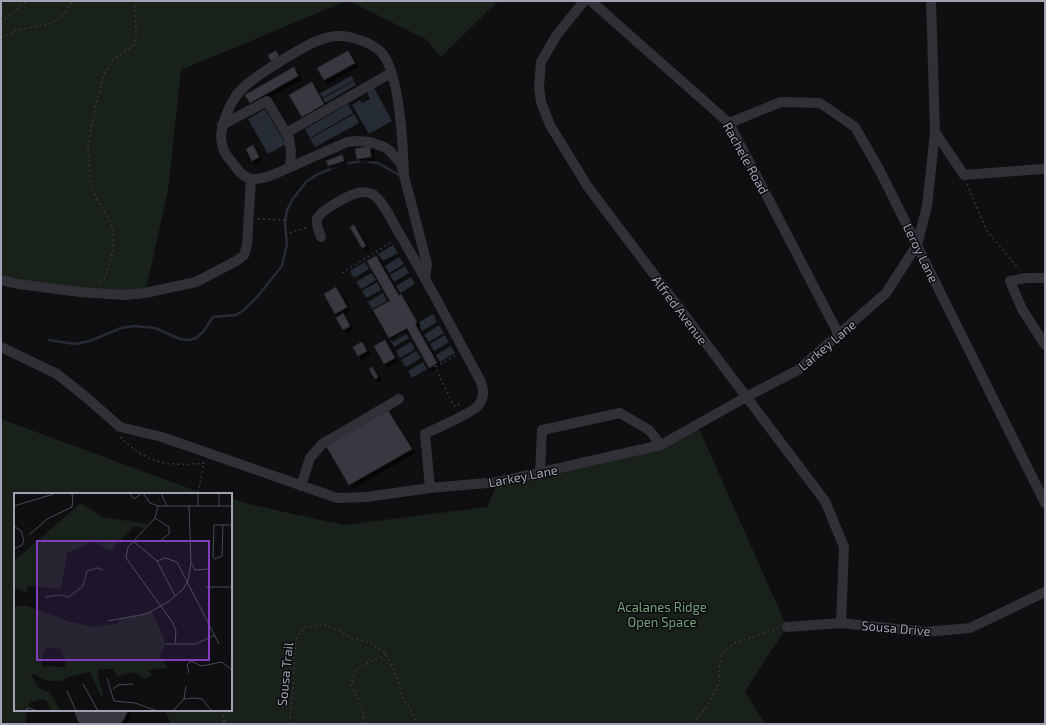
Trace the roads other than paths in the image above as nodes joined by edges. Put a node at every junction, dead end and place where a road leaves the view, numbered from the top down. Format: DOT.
graph roads {
  1 [pos="584,1"];
  2 [pos="591,1"];
  3 [pos="931,1"];
  4 [pos="391,73"];
  5 [pos="729,123"];
  6 [pos="222,125"];
  7 [pos="935,132"];
  8 [pos="286,133"];
  9 [pos="290,167"];
  10 [pos="1042,169"];
  11 [pos="404,175"];
  12 [pos="251,179"];
  13 [pos="321,237"];
  14 [pos="917,245"];
  15 [pos="1045,278"];
  16 [pos="425,279"];
  17 [pos="1,280"];
  18 [pos="839,335"];
  19 [pos="1045,345"];
  20 [pos="1,347"];
  21 [pos="746,397"];
  22 [pos="400,399"];
  23 [pos="661,445"];
  24 [pos="540,473"];
  25 [pos="301,486"];
  26 [pos="430,488"];
  27 [pos="1045,503"];
  28 [pos="1045,592"];
  29 [pos="841,623"];
  30 [pos="787,627"];
  1 -- 21 [label="street, Alfred Avenue"];
  2 -- 5 [label="street, Rachele Road"];
  3 -- 7 [label="street, Larkey Lane"];
  4 -- 6 [label="street"];
  4 -- 8 [label="street"];
  4 -- 11 [label="street"];
  5 -- 14 [label="street, Leroy Lane"];
  5 -- 18 [label="street, Rachele Road"];
  6 -- 8 [label="street"];
  6 -- 12 [label="street"];
  7 -- 10 [label="street"];
  7 -- 14 [label="street, Larkey Lane"];
  8 -- 9 [label="street"];
  9 -- 11 [label="street"];
  9 -- 12 [label="street"];
  11 -- 16 [label="street"];
  12 -- 17 [label="street"];
  13 -- 16 [label="street"];
  14 -- 18 [label="street, Larkey Lane"];
  14 -- 27 [label="street, Leroy Lane"];
  15 -- 19 [label="street"];
  16 -- 26 [label="street"];
  18 -- 21 [label="street, Larkey Lane"];
  20 -- 25 [label="street, Larkey Lane"];
  21 -- 23 [label="street, Larkey Lane"];
  21 -- 29 [label="street, Alfred Avenue"];
  22 -- 25 [label="street"];
  23 -- 24 [label="street, Larkey Lane"];
  23 -- 24 [label="street"];
  24 -- 26 [label="street, Larkey Lane"];
  25 -- 26 [label="street, Larkey Lane"];
  28 -- 29 [label="street, Sousa Drive"];
  29 -- 30 [label="street, Sousa Drive"];
}
